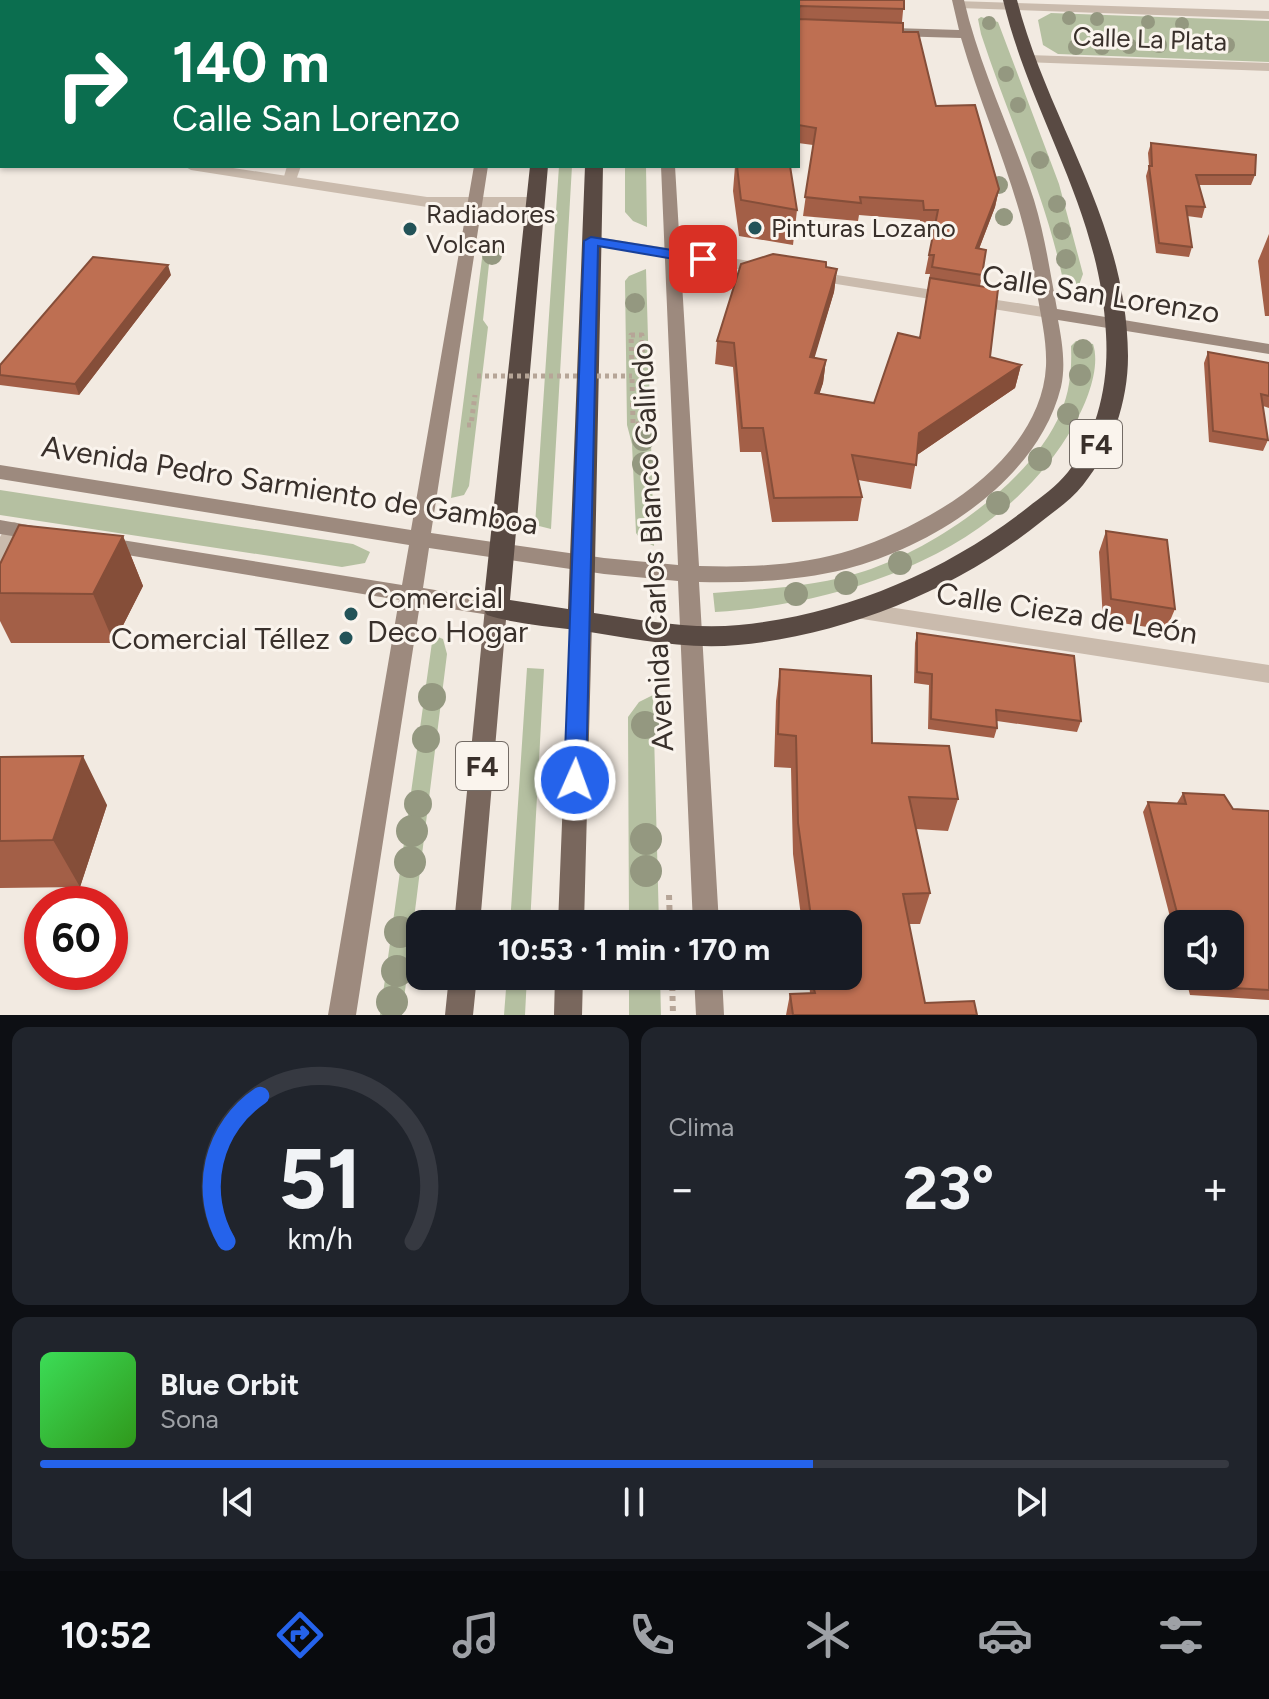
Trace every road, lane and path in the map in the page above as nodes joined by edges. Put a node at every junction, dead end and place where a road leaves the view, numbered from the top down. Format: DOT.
graph roads {
  1 [pos="958,2"];
  2 [pos="1011,3"];
  3 [pos="1269,15"];
  4 [pos="874,32"];
  5 [pos="966,34"];
  6 [pos="1028,59"];
  7 [pos="1269,67"];
  8 [pos="220,168"];
  9 [pos="481,168"];
  10 [pos="539,168"];
  11 [pos="594,168"];
  12 [pos="668,168"];
  13 [pos="292,173"];
  14 [pos="475,202"];
  15 [pos="535,202"];
  16 [pos="591,241"];
  17 [pos="671,254"];
  18 [pos="1049,313"];
  19 [pos="1115,325"];
  20 [pos="1269,349"];
  21 [pos="632,367"];
  22 [pos="477,376"];
  23 [pos="0,472"];
  24 [pos="7,528"];
  25 [pos="640,532"];
  26 [pos="660,532"];
  27 [pos="418,539"];
  28 [pos="501,551"];
  29 [pos="0,559"];
  30 [pos="582,562"];
  31 [pos="688,574"];
  32 [pos="410,595"];
  33 [pos="496,608"];
  34 [pos="856,610"];
  35 [pos="581,621"];
  36 [pos="691,637"];
  37 [pos="1269,674"];
  38 [pos="468,910"];
  39 [pos="571,910"];
  40 [pos="705,910"];
  41 [pos="462,990"];
  42 [pos="569,990"];
  43 [pos="672,990"];
  44 [pos="709,990"];
  45 [pos="342,1015"];
  46 [pos="459,1015"];
  47 [pos="568,1015"];
  48 [pos="673,1015"];
  49 [pos="710,1015"];
  1 -- 2 [label="street, Calle La Plata"];
  1 -- 5 [label="street, Avenida Pedro Sarmiento de Gamboa"];
  2 -- 3 [label="street, Calle La Plata"];
  2 -- 6 [label="highway, F4"];
  4 -- 5 [label="street"];
  5 -- 18 [label="street, Avenida Pedro Sarmiento de Gamboa"];
  6 -- 7 [label="street, Calle La Plata"];
  6 -- 19 [label="highway, F4"];
  8 -- 13 [label="street"];
  9 -- 14 [label="street"];
  10 -- 15 [label="highway, F4"];
  11 -- 16 [label="highway, Avenida Carlos Blanco Galindo"];
  12 -- 17 [label="street, Avenida Carlos Blanco Galindo"];
  13 -- 14 [label="street"];
  14 -- 15 [label="street"];
  14 -- 27 [label="street"];
  15 -- 28 [label="highway, F4"];
  16 -- 17 [label="street, Calle San Lorenzo"];
  16 -- 30 [label="highway, Avenida Carlos Blanco Galindo"];
  17 -- 18 [label="street, Calle San Lorenzo"];
  17 -- 31 [label="street, Avenida Carlos Blanco Galindo"];
  18 -- 19 [label="street, Calle San Lorenzo"];
  18 -- 31 [label="street, Avenida Pedro Sarmiento de Gamboa"];
  19 -- 20 [label="street, Calle San Lorenzo"];
  19 -- 34 [label="highway, F4"];
  21 -- 22 [label="path, bridge"];
  23 -- 27 [label="street, Avenida Pedro Sarmiento de Gamboa"];
  24 -- 29 [label="street"];
  24 -- 32 [label="street"];
  25 -- 26 [label="path"];
  27 -- 28 [label="street, Avenida Pedro Sarmiento de Gamboa"];
  27 -- 32 [label="street"];
  28 -- 30 [label="street, Avenida Pedro Sarmiento de Gamboa"];
  28 -- 33 [label="highway, F4"];
  30 -- 31 [label="street, Avenida Pedro Sarmiento de Gamboa"];
  30 -- 35 [label="highway, Avenida Carlos Blanco Galindo"];
  31 -- 36 [label="street, Avenida Carlos Blanco Galindo"];
  32 -- 33 [label="street"];
  32 -- 45 [label="street"];
  33 -- 35 [label="highway, F4"];
  33 -- 38 [label="main road, F4"];
  34 -- 36 [label="highway, F4"];
  34 -- 37 [label="street, Calle Cieza de León"];
  35 -- 36 [label="highway, F4"];
  35 -- 39 [label="main road, Avenida Carlos Blanco Galindo"];
  36 -- 40 [label="street, Avenida Carlos Blanco Galindo"];
  41 -- 46 [label="main road"];
  42 -- 47 [label="main road"];
  43 -- 48 [label="path"];
  44 -- 49 [label="street"];
}
